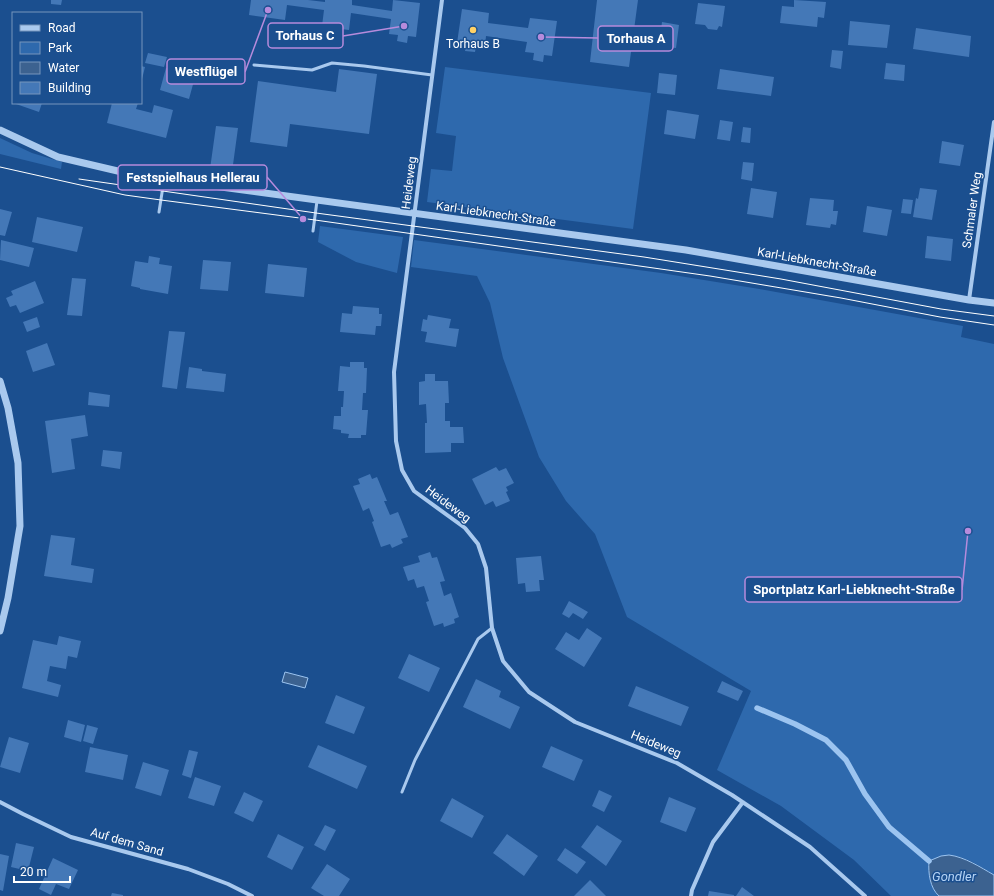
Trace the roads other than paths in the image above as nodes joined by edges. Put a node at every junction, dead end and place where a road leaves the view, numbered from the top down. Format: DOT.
graph roads {
  1 [pos="442,0"];
  2 [pos="254,65"];
  3 [pos="432,75"];
  4 [pos="994,122"];
  5 [pos="0,130"];
  6 [pos="164,180"];
  7 [pos="317,201"];
  8 [pos="159,212"];
  9 [pos="415,214"];
  10 [pos="313,231"];
  11 [pos="969,300"];
  12 [pos="994,303"];
  13 [pos="0,381"];
  14 [pos="492,628"];
  15 [pos="0,631"];
  16 [pos="402,792"];
  17 [pos="0,802"];
  18 [pos="743,802"];
  19 [pos="252,896"];
  20 [pos="691,896"];
  21 [pos="865,896"];
  1 -- 3 [label="street, Heideweg"];
  2 -- 3 [label="lane"];
  3 -- 9 [label="street, Heideweg"];
  4 -- 11 [label="street, Schmaler Weg"];
  5 -- 6 [label="street, Karl-Liebknecht-Straße"];
  6 -- 7 [label="street, Karl-Liebknecht-Straße"];
  6 -- 8 [label="lane"];
  7 -- 9 [label="street, Karl-Liebknecht-Straße"];
  7 -- 10 [label="lane"];
  9 -- 11 [label="street, Karl-Liebknecht-Straße"];
  9 -- 14 [label="street, Heideweg"];
  11 -- 12 [label="street, Karl-Liebknecht-Straße"];
  13 -- 15 [label="street"];
  14 -- 16 [label="lane"];
  14 -- 18 [label="street, Heideweg"];
  17 -- 19 [label="street, Auf dem Sand"];
  18 -- 20 [label="street"];
  18 -- 21 [label="street, Heideweg"];
}
